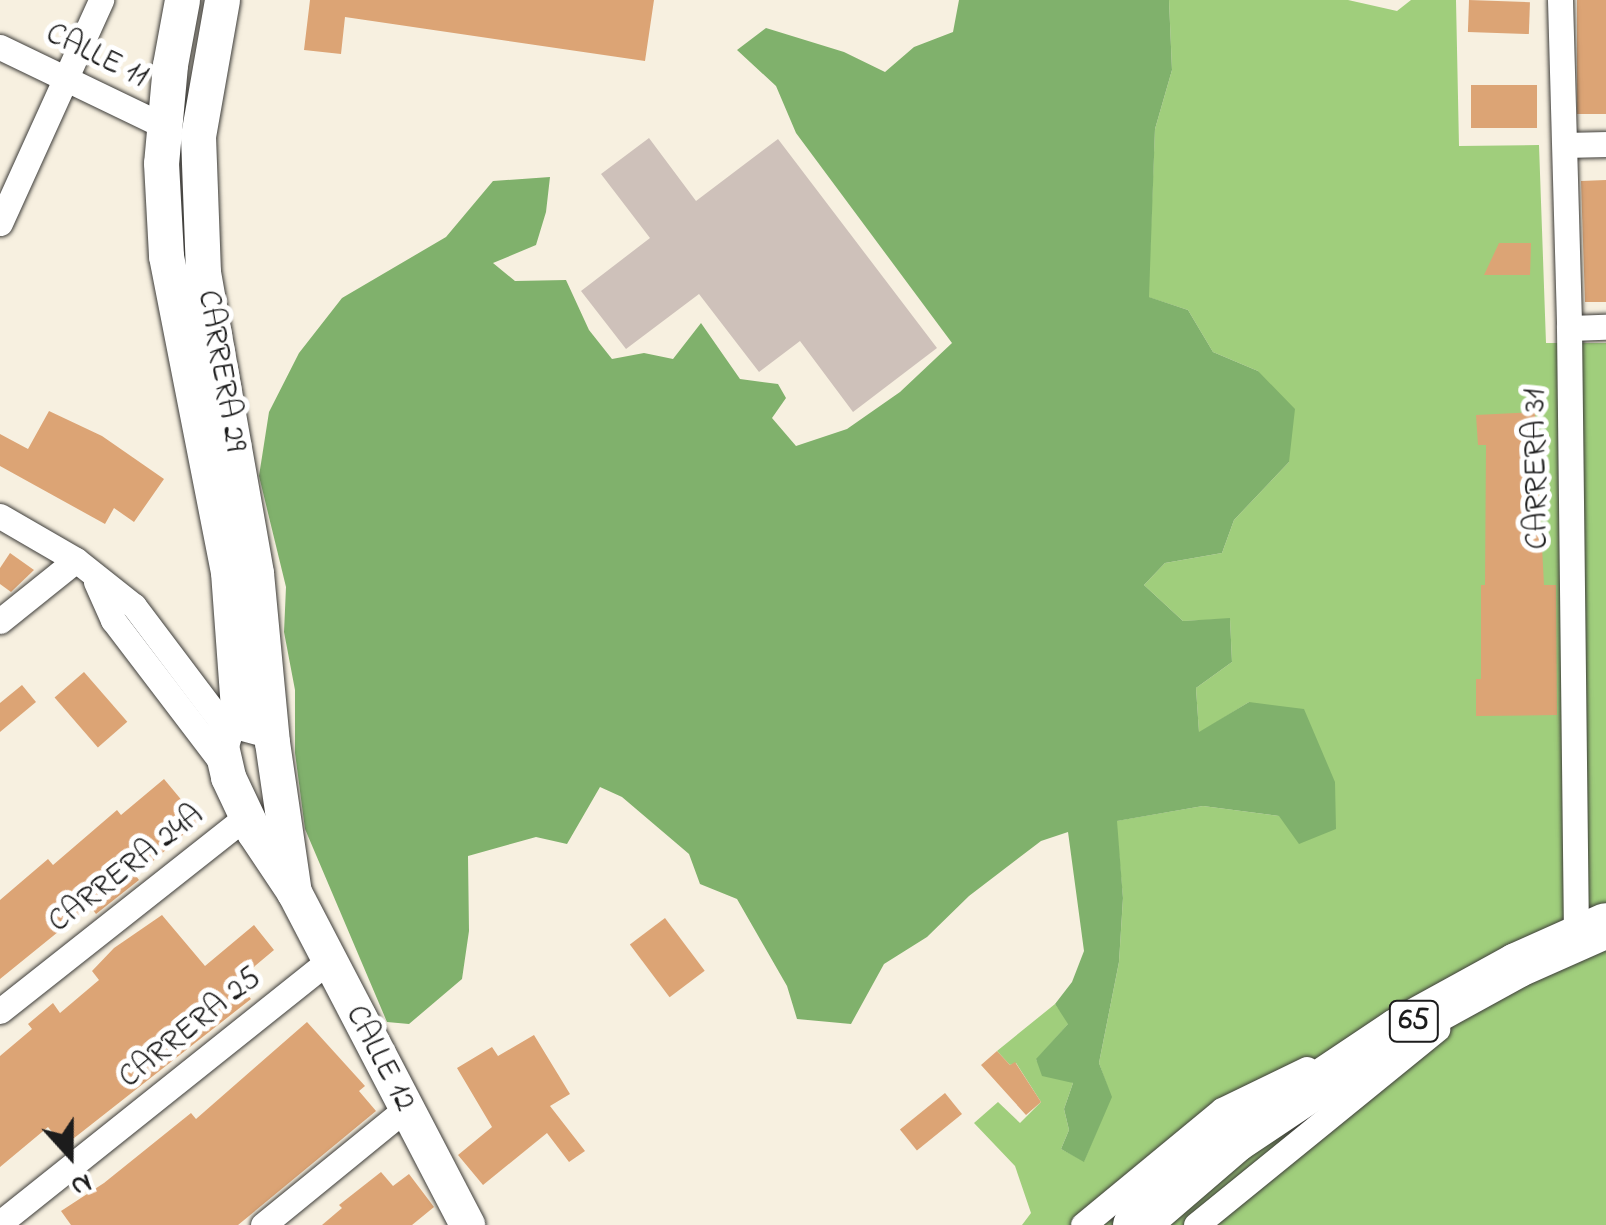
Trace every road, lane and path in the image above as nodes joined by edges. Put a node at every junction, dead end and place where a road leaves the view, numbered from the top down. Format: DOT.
graph roads {
  1 [pos="102,0"];
  2 [pos="182,0"];
  3 [pos="222,0"];
  4 [pos="1560,0"];
  5 [pos="0,46"];
  6 [pos="67,80"];
  7 [pos="164,126"];
  8 [pos="1565,144"];
  9 [pos="1606,144"];
  10 [pos="0,223"];
  11 [pos="1606,327"];
  12 [pos="1569,328"];
  13 [pos="0,516"];
  14 [pos="85,569"];
  15 [pos="0,621"];
  16 [pos="233,725"];
  17 [pos="272,742"];
  18 [pos="222,764"];
  19 [pos="246,817"];
  20 [pos="294,892"];
  21 [pos="1577,938"];
  22 [pos="328,961"];
  23 [pos="1448,1003"];
  24 [pos="0,1011"];
  25 [pos="405,1109"];
  26 [pos="7,1217"];
  27 [pos="262,1225"];
  28 [pos="468,1225"];
  29 [pos="1083,1225"];
  30 [pos="1135,1225"];
  31 [pos="1196,1225"];
  1 -- 6 [label="street"];
  2 -- 7 [label="main road, CARRERA 29"];
  3 -- 17 [label="main road, CARRERA 29"];
  4 -- 8 [label="street, CARRERA 31"];
  5 -- 6 [label="street, CALLE 11"];
  6 -- 7 [label="street, CALLE 11"];
  6 -- 10 [label="street"];
  7 -- 16 [label="main road, CARRERA 29"];
  8 -- 9 [label="street"];
  8 -- 12 [label="street, CARRERA 31"];
  11 -- 12 [label="street"];
  12 -- 21 [label="street, CARRERA 31"];
  13 -- 14 [label="street"];
  14 -- 15 [label="street"];
  14 -- 16 [label="street"];
  14 -- 18 [label="street"];
  16 -- 17 [label="main road"];
  16 -- 18 [label="main road, CARRERA 29"];
  17 -- 20 [label="main road, CARRERA 29"];
  18 -- 19 [label="main road"];
  19 -- 20 [label="main road"];
  19 -- 24 [label="street, CARRERA 24A"];
  20 -- 22 [label="main road, CALLE 12"];
  21 -- 23 [label="highway, 65"];
  21 -- 31 [label="street, 65"];
  22 -- 25 [label="main road, CALLE 12"];
  22 -- 26 [label="street, CARRERA 25"];
  23 -- 29 [label="street, 65"];
  23 -- 30 [label="highway, 65"];
  25 -- 27 [label="street"];
  25 -- 28 [label="main road, CALLE 12"];
}
